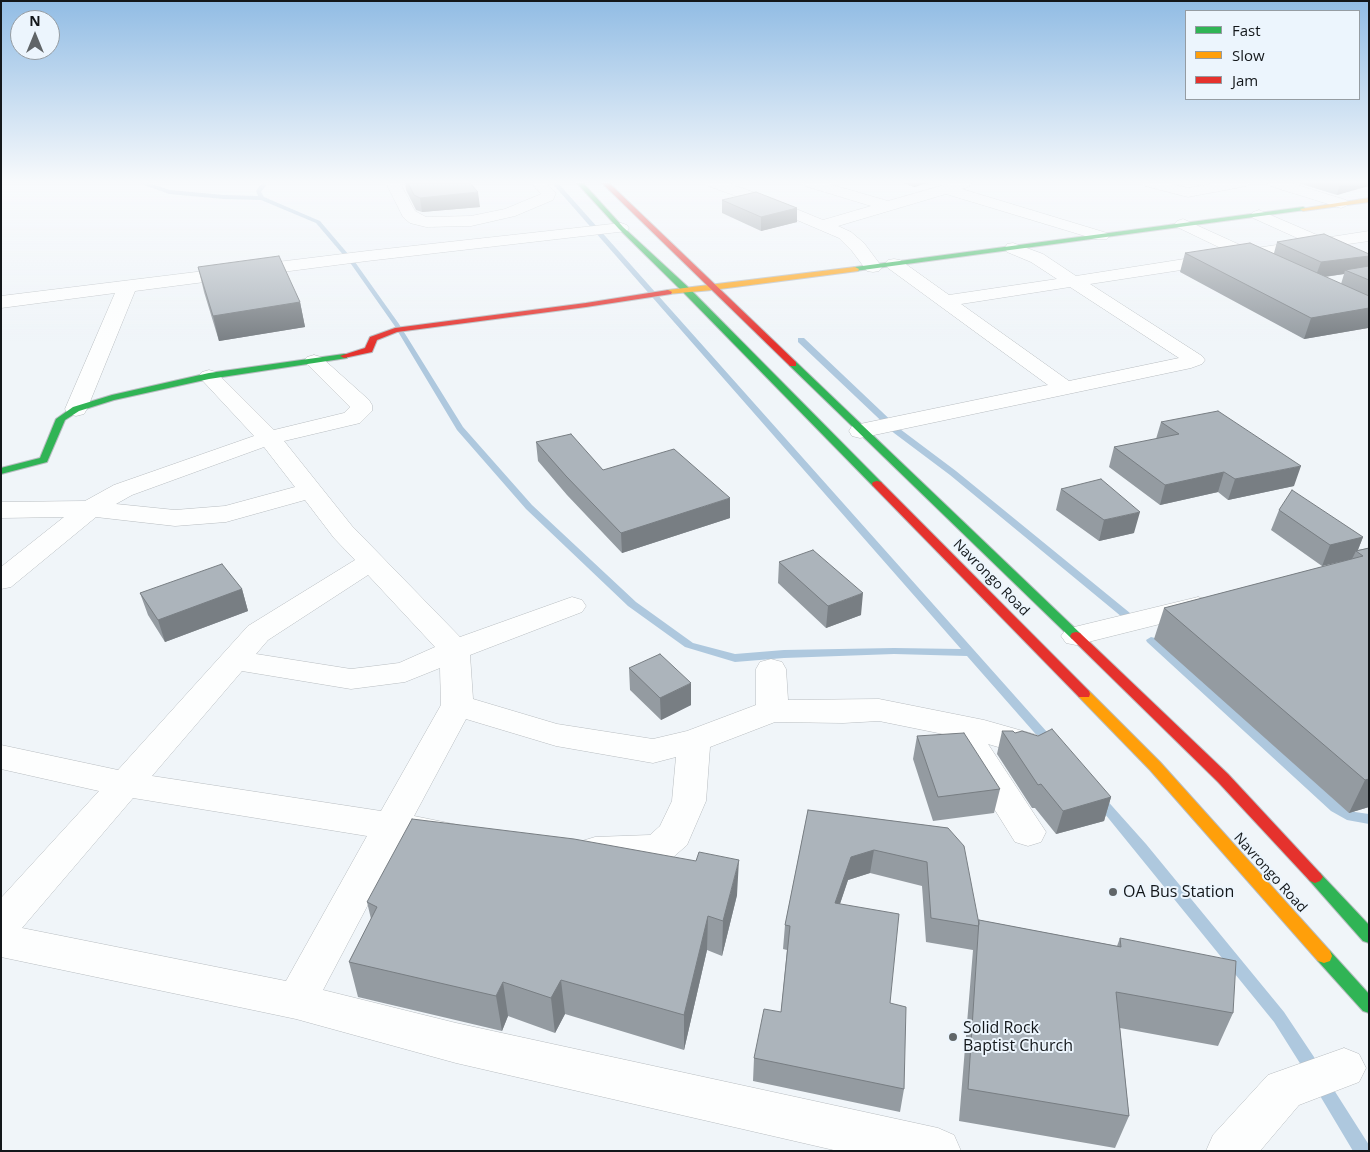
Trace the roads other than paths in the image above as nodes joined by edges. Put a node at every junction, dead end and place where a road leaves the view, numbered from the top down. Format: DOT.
graph roads {
  1 [pos="540,237"];
  2 [pos="630,237"];
  3 [pos="663,237"];
  4 [pos="847,237"];
  5 [pos="1095,237"];
  6 [pos="1210,237"];
  7 [pos="1308,237"];
  8 [pos="1365,237"];
  9 [pos="528,238"];
  10 [pos="1323,244"];
  11 [pos="1013,248"];
  12 [pos="1247,255"];
  13 [pos="894,264"];
  14 [pos="873,267"];
  15 [pos="1272,267"];
  16 [pos="1366,274"];
  17 [pos="1074,282"];
  18 [pos="127,287"];
  19 [pos="712,288"];
  20 [pos="686,290"];
  21 [pos="946,301"];
  22 [pos="1,302"];
  23 [pos="314,361"];
  24 [pos="209,376"];
  25 [pos="1065,388"];
  26 [pos="76,408"];
  27 [pos="860,431"];
  28 [pos="269,438"];
  29 [pos="1,471"];
  30 [pos="310,491"];
  31 [pos="90,509"];
  32 [pos="1,510"];
  33 [pos="370,562"];
  34 [pos="1,581"];
  35 [pos="1224,600"];
  36 [pos="572,606"];
  37 [pos="1076,636"];
  38 [pos="455,650"];
  39 [pos="236,660"];
  40 [pos="771,669"];
  41 [pos="457,705"];
  42 [pos="772,711"];
  43 [pos="959,726"];
  44 [pos="694,741"];
  45 [pos="1032,745"];
  46 [pos="1,757"];
  47 [pos="126,784"];
  48 [pos="392,826"];
  49 [pos="1028,832"];
  50 [pos="477,841"];
  51 [pos="562,849"];
  52 [pos="1,925"];
  53 [pos="1369,936"];
  54 [pos="1,940"];
  55 [pos="296,1001"];
  56 [pos="1369,1006"];
  57 [pos="1344,1068"];
  58 [pos="938,1151"];
  59 [pos="1229,1151"];
  1 -- 9 [label="street"];
  2 -- 20 [label="main road, Navrongo Road"];
  3 -- 19 [label="main road, Navrongo Road"];
  4 -- 14 [label="street"];
  5 -- 11 [label="main road"];
  6 -- 12 [label="street"];
  7 -- 10 [label="street"];
  8 -- 10 [label="street"];
  9 -- 18 [label="street"];
  10 -- 12 [label="street"];
  10 -- 16 [label="street"];
  11 -- 13 [label="main road"];
  11 -- 17 [label="street"];
  12 -- 15 [label="street"];
  12 -- 17 [label="street"];
  13 -- 14 [label="main road"];
  13 -- 21 [label="street"];
  14 -- 19 [label="main road"];
  17 -- 21 [label="street"];
  17 -- 25 [label="street"];
  18 -- 22 [label="street"];
  18 -- 26 [label="street"];
  19 -- 20 [label="main road"];
  19 -- 27 [label="main road, Navrongo Road"];
  20 -- 23 [label="main road"];
  20 -- 56 [label="main road, Navrongo Road"];
  21 -- 25 [label="street"];
  23 -- 24 [label="main road"];
  23 -- 28 [label="street"];
  24 -- 26 [label="main road"];
  24 -- 28 [label="street"];
  25 -- 27 [label="street"];
  26 -- 29 [label="main road"];
  27 -- 37 [label="main road, Navrongo Road"];
  28 -- 30 [label="street"];
  28 -- 31 [label="street"];
  30 -- 31 [label="street"];
  30 -- 33 [label="street"];
  31 -- 32 [label="street"];
  31 -- 34 [label="street"];
  33 -- 38 [label="street"];
  33 -- 39 [label="street"];
  35 -- 37 [label="street"];
  36 -- 38 [label="street"];
  37 -- 53 [label="main road, Navrongo Road"];
  38 -- 39 [label="street"];
  38 -- 41 [label="street"];
  39 -- 47 [label="street"];
  40 -- 42 [label="street"];
  41 -- 44 [label="street"];
  41 -- 48 [label="street"];
  42 -- 43 [label="street"];
  42 -- 44 [label="street"];
  43 -- 45 [label="street"];
  43 -- 49 [label="street"];
  44 -- 51 [label="street"];
  46 -- 47 [label="street"];
  47 -- 48 [label="street"];
  47 -- 52 [label="street"];
  48 -- 50 [label="street"];
  48 -- 55 [label="street"];
  54 -- 55 [label="street"];
  55 -- 58 [label="street"];
  57 -- 59 [label="street"];
}
